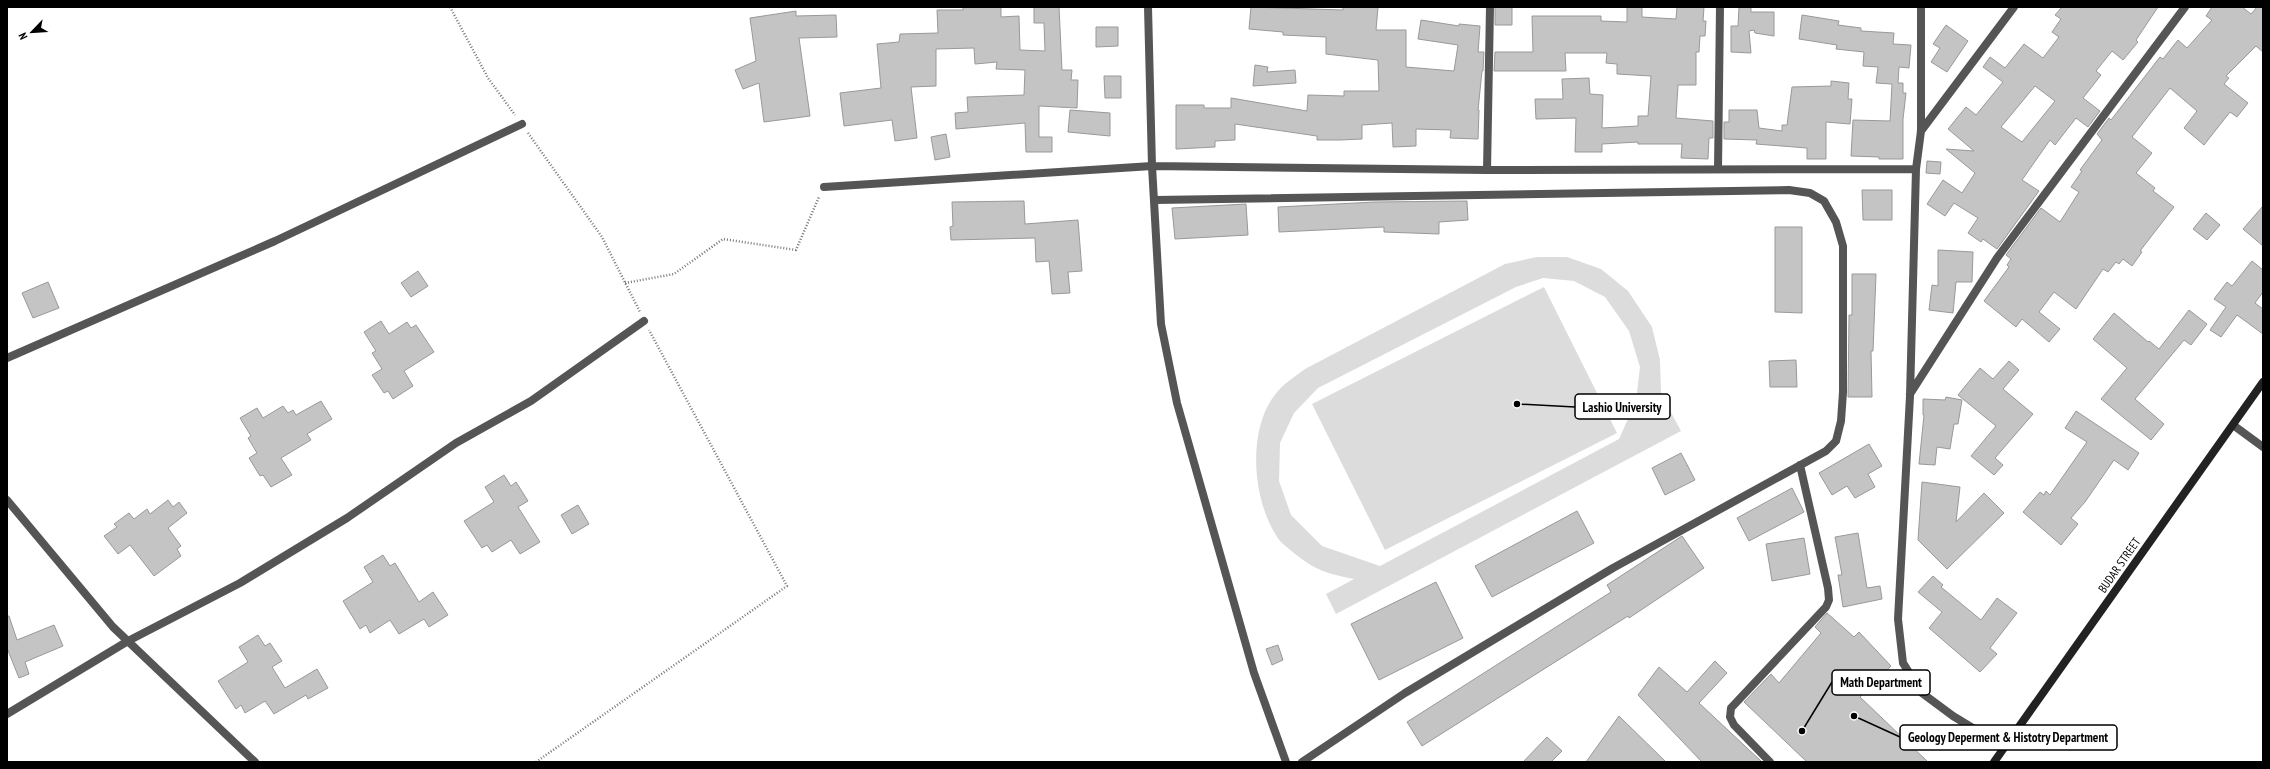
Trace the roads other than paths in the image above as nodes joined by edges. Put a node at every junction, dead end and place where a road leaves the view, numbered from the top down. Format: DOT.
graph roads {
  1 [pos="1148,7"];
  2 [pos="1490,7"];
  3 [pos="1720,7"];
  4 [pos="1920,7"];
  5 [pos="2014,7"];
  6 [pos="2185,7"];
  7 [pos="522,124"];
  8 [pos="1921,131"];
  9 [pos="1152,166"];
  10 [pos="1718,169"];
  11 [pos="1916,169"];
  12 [pos="1487,170"];
  13 [pos="824,187"];
  14 [pos="1155,200"];
  15 [pos="644,321"];
  16 [pos="7,358"];
  17 [pos="2263,382"];
  18 [pos="1910,396"];
  19 [pos="2233,425"];
  20 [pos="2263,447"];
  21 [pos="1800,465"];
  22 [pos="7,500"];
  23 [pos="128,642"];
  24 [pos="7,714"];
  25 [pos="2004,747"];
  26 [pos="255,762"];
  27 [pos="1286,762"];
  28 [pos="1302,762"];
  29 [pos="1770,762"];
  30 [pos="1994,762"];
  1 -- 9 [label="street"];
  2 -- 12 [label="street"];
  3 -- 10 [label="street"];
  4 -- 8 [label="street"];
  5 -- 8 [label="street"];
  6 -- 18 [label="street"];
  7 -- 16 [label="street"];
  8 -- 11 [label="street"];
  9 -- 12 [label="street"];
  9 -- 13 [label="street"];
  9 -- 14 [label="street"];
  10 -- 11 [label="street"];
  10 -- 12 [label="street"];
  11 -- 18 [label="street"];
  14 -- 21 [label="street"];
  14 -- 27 [label="street"];
  15 -- 23 [label="street"];
  17 -- 19 [label="main road, BUDAR STREET"];
  18 -- 25 [label="street"];
  19 -- 20 [label="street"];
  19 -- 25 [label="main road, BUDAR STREET"];
  21 -- 28 [label="street"];
  21 -- 29 [label="street"];
  22 -- 23 [label="street"];
  23 -- 24 [label="street"];
  23 -- 26 [label="street"];
  25 -- 30 [label="main road, BUDAR STREET"];
}
